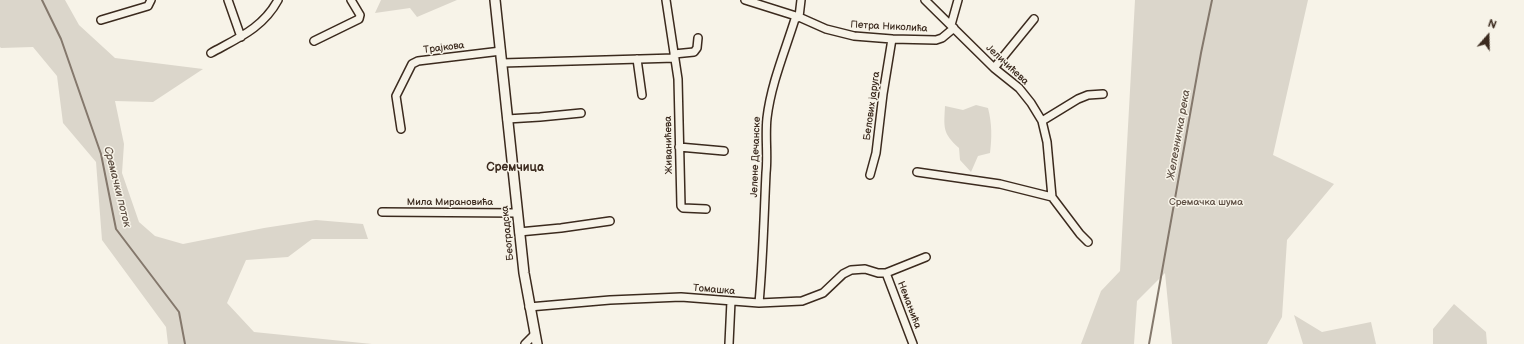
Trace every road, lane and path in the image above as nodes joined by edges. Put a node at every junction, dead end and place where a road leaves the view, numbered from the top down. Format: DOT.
graph roads {
  1 [pos="151,0"];
  2 [pos="228,0"];
  3 [pos="278,0"];
  4 [pos="353,0"];
  5 [pos="496,0"];
  6 [pos="666,0"];
  7 [pos="745,0"];
  8 [pos="801,0"];
  9 [pos="925,0"];
  10 [pos="958,0"];
  11 [pos="798,17"];
  12 [pos="1034,19"];
  13 [pos="101,20"];
  14 [pos="952,26"];
  15 [pos="241,37"];
  16 [pos="698,38"];
  17 [pos="892,39"];
  18 [pos="314,41"];
  19 [pos="501,51"];
  20 [pos="211,53"];
  21 [pos="675,56"];
  22 [pos="637,60"];
  23 [pos="502,63"];
  24 [pos="994,68"];
  25 [pos="1103,94"];
  26 [pos="642,95"];
  27 [pos="581,113"];
  28 [pos="507,119"];
  29 [pos="1042,121"];
  30 [pos="401,129"];
  31 [pos="679,147"];
  32 [pos="724,151"];
  33 [pos="917,172"];
  34 [pos="870,174"];
  35 [pos="1052,197"];
  36 [pos="706,209"];
  37 [pos="382,212"];
  38 [pos="517,213"];
  39 [pos="610,221"];
  40 [pos="519,232"];
  41 [pos="1088,242"];
  42 [pos="926,258"];
  43 [pos="886,273"];
  44 [pos="732,301"];
  45 [pos="759,303"];
  46 [pos="529,307"];
  47 [pos="535,334"];
  48 [pos="525,344"];
  49 [pos="537,344"];
  50 [pos="729,344"];
  51 [pos="913,344"];
  1 -- 13 [label="street"];
  2 -- 15 [label="street"];
  3 -- 15 [label="street"];
  4 -- 18 [label="street"];
  5 -- 19 [label="main road, Београдска"];
  6 -- 21 [label="street, Живанићева"];
  7 -- 11 [label="street, Петра Николића"];
  8 -- 11 [label="street, Јелене Дечанске"];
  9 -- 14 [label="street, Јеличићева"];
  10 -- 14 [label="street"];
  11 -- 17 [label="street, Петра Николића"];
  11 -- 45 [label="street, Јелене Дечанске"];
  12 -- 24 [label="street"];
  14 -- 17 [label="street, Петра Николића"];
  14 -- 24 [label="street, Јеличићева"];
  15 -- 20 [label="street"];
  16 -- 21 [label="street"];
  17 -- 34 [label="street, Белових јаруга"];
  19 -- 23 [label="main road, Београдска"];
  19 -- 30 [label="street, Трајкова"];
  21 -- 22 [label="street"];
  21 -- 31 [label="street, Живанићева"];
  22 -- 23 [label="street"];
  22 -- 26 [label="street"];
  23 -- 28 [label="main road, Београдска"];
  24 -- 29 [label="street, Јеличићева"];
  25 -- 29 [label="street"];
  27 -- 28 [label="street"];
  28 -- 38 [label="main road, Београдска"];
  29 -- 35 [label="street, Јеличићева"];
  31 -- 32 [label="street"];
  31 -- 36 [label="street, Живанићева"];
  33 -- 35 [label="street"];
  35 -- 41 [label="street"];
  37 -- 38 [label="street, Мила Мирановића"];
  38 -- 40 [label="main road, Београдска"];
  39 -- 40 [label="street"];
  40 -- 46 [label="main road, Београдска"];
  42 -- 43 [label="street"];
  43 -- 45 [label="street, Томашка"];
  43 -- 51 [label="street, Немањића"];
  44 -- 45 [label="street, Томашка"];
  44 -- 46 [label="street, Томашка"];
  44 -- 50 [label="street"];
  46 -- 47 [label="main road, Београдска"];
  47 -- 48 [label="street"];
  47 -- 49 [label="main road, Београдска"];
}
